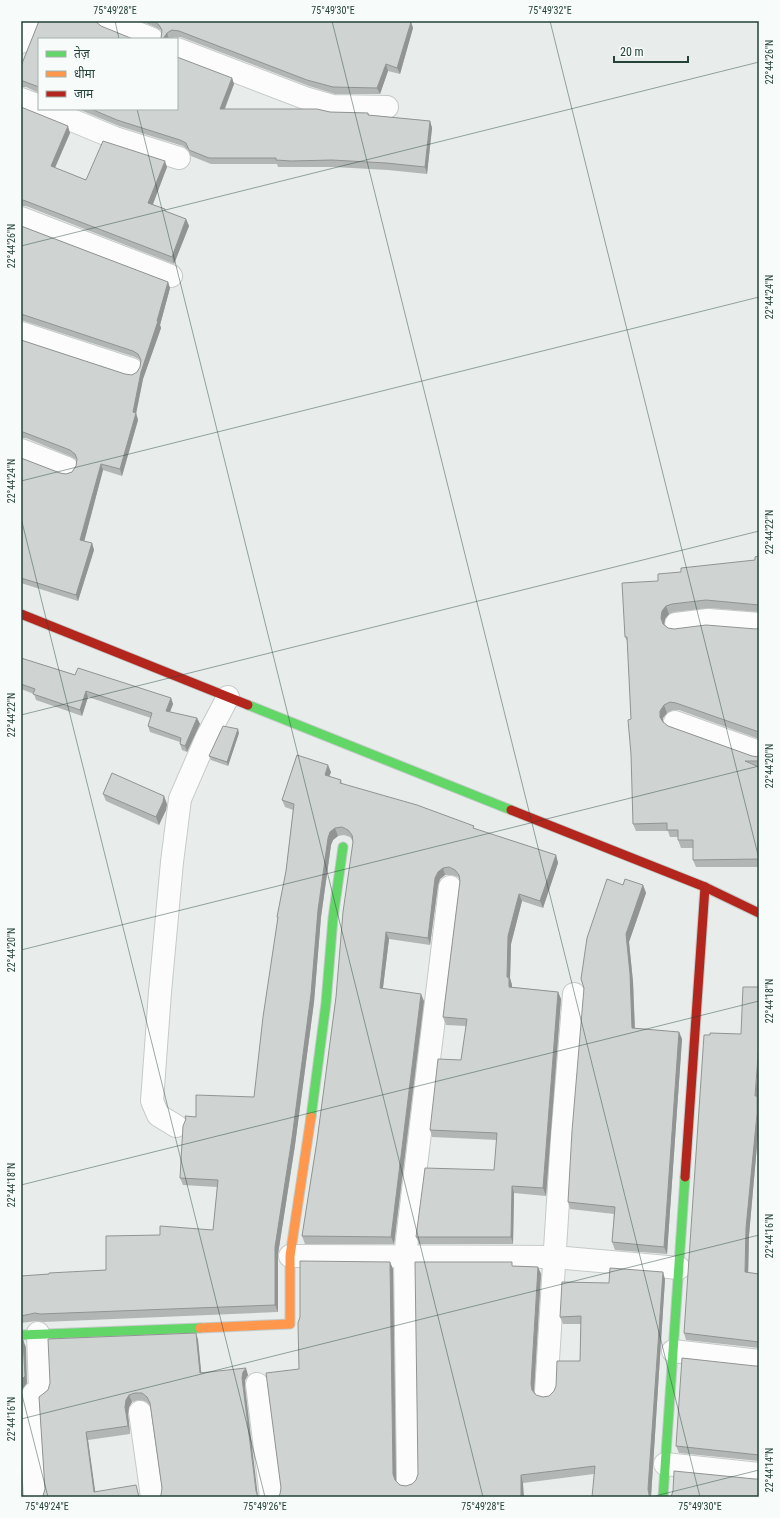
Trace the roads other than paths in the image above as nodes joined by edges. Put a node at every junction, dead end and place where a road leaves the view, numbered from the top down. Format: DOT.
graph roads {
  1 [pos="29,21"];
  2 [pos="108,21"];
  3 [pos="150,38"];
  4 [pos="21,42"];
  5 [pos="178,49"];
  6 [pos="21,99"];
  7 [pos="38,106"];
  8 [pos="387,107"];
  9 [pos="47,110"];
  10 [pos="179,158"];
  11 [pos="21,218"];
  12 [pos="171,276"];
  13 [pos="21,333"];
  14 [pos="131,368"];
  15 [pos="21,450"];
  16 [pos="67,468"];
  17 [pos="21,614"];
  18 [pos="676,624"];
  19 [pos="759,624"];
  20 [pos="228,697"];
  21 [pos="675,722"];
  22 [pos="759,752"];
  23 [pos="343,847"];
  24 [pos="450,886"];
  25 [pos="705,887"];
  26 [pos="759,913"];
  27 [pos="574,994"];
  28 [pos="176,1126"];
  29 [pos="290,1256"];
  30 [pos="405,1256"];
  31 [pos="554,1257"];
  32 [pos="679,1268"];
  33 [pos="30,1334"];
  34 [pos="673,1351"];
  35 [pos="759,1361"];
  36 [pos="257,1384"];
  37 [pos="546,1392"];
  38 [pos="140,1412"];
  39 [pos="665,1464"];
  40 [pos="759,1474"];
  41 [pos="408,1481"];
  42 [pos="36,1497"];
  43 [pos="152,1497"];
  44 [pos="271,1497"];
  45 [pos="663,1497"];
  1 -- 4 [label="street"];
  2 -- 3 [label="street"];
  5 -- 8 [label="street"];
  6 -- 7 [label="street"];
  9 -- 10 [label="street"];
  11 -- 12 [label="street"];
  13 -- 14 [label="street"];
  15 -- 16 [label="street"];
  17 -- 20 [label="street"];
  18 -- 19 [label="street"];
  20 -- 25 [label="street"];
  20 -- 28 [label="street"];
  21 -- 22 [label="street"];
  23 -- 29 [label="street"];
  24 -- 30 [label="street"];
  25 -- 26 [label="street"];
  25 -- 32 [label="street"];
  27 -- 31 [label="street"];
  29 -- 30 [label="street"];
  29 -- 33 [label="street"];
  30 -- 31 [label="street"];
  30 -- 41 [label="street"];
  31 -- 32 [label="street"];
  31 -- 37 [label="street"];
  32 -- 34 [label="street"];
  33 -- 42 [label="street"];
  34 -- 35 [label="street"];
  34 -- 39 [label="street"];
  36 -- 44 [label="street"];
  38 -- 43 [label="street"];
  39 -- 40 [label="street"];
  39 -- 45 [label="street"];
}
